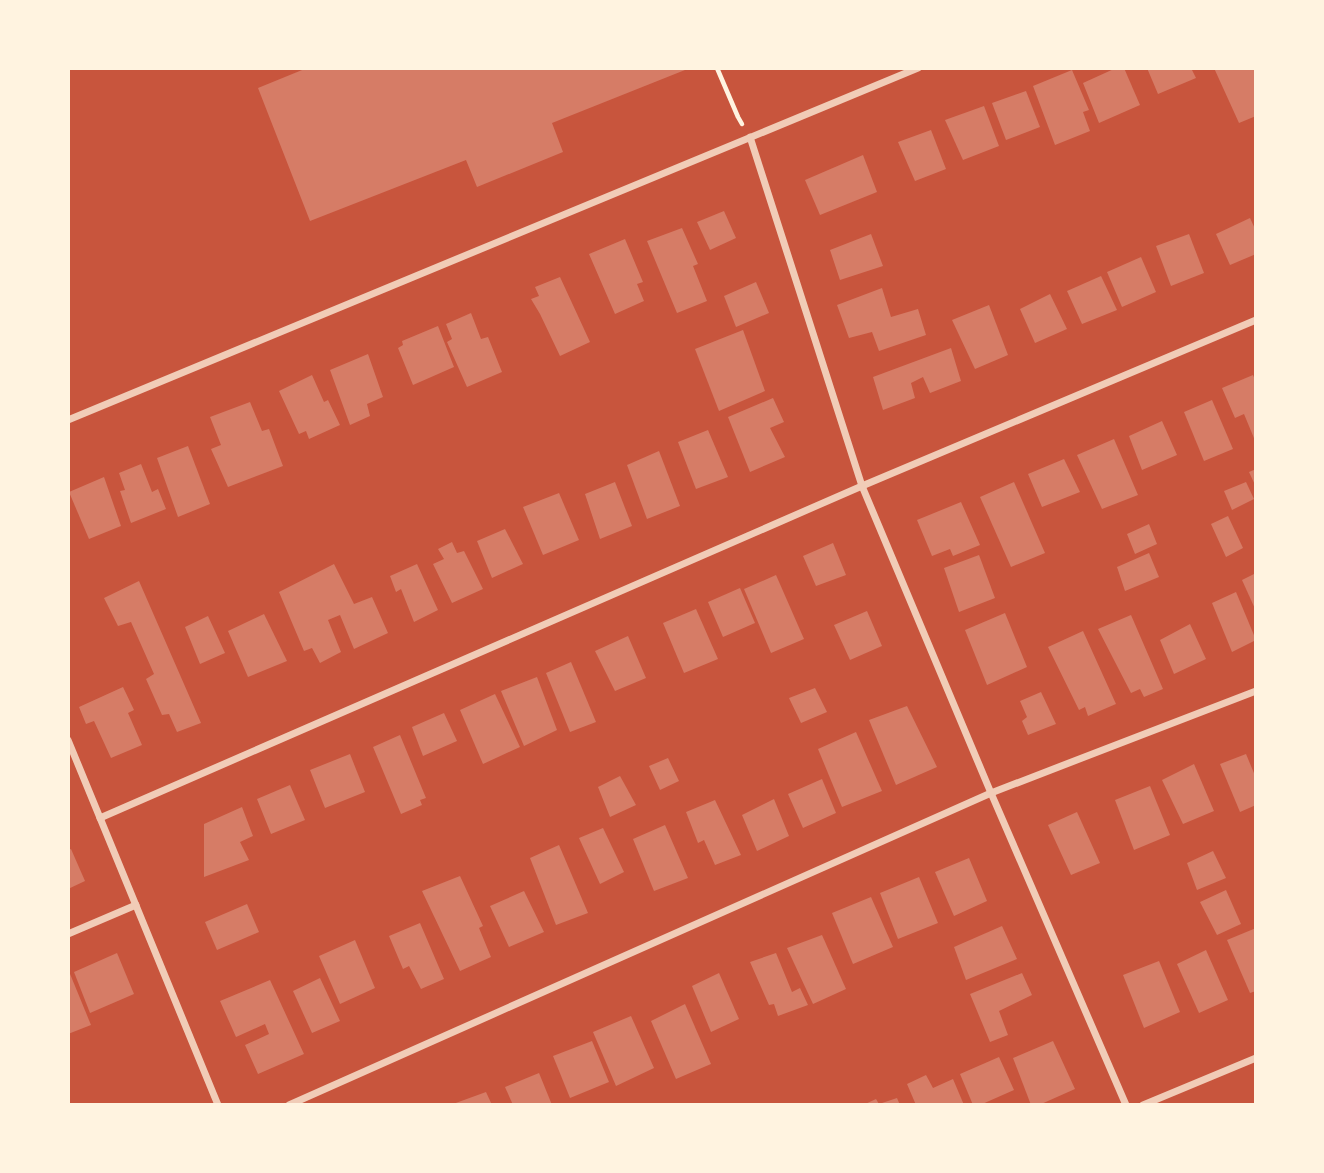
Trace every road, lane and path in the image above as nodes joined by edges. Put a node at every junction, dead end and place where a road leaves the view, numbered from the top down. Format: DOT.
graph roads {
  1 [pos="718,68"];
  2 [pos="918,68"];
  3 [pos="750,137"];
  4 [pos="1256,320"];
  5 [pos="68,420"];
  6 [pos="862,486"];
  7 [pos="1256,691"];
  8 [pos="68,740"];
  9 [pos="991,793"];
  10 [pos="100,818"];
  11 [pos="136,905"];
  12 [pos="68,934"];
  13 [pos="1256,1058"];
  14 [pos="218,1105"];
  15 [pos="289,1105"];
  16 [pos="1126,1105"];
  17 [pos="1143,1105"];
  1 -- 3 [label="path"];
  2 -- 3 [label="street"];
  3 -- 5 [label="street"];
  3 -- 6 [label="street"];
  4 -- 6 [label="street"];
  6 -- 9 [label="street"];
  6 -- 10 [label="street"];
  7 -- 9 [label="street"];
  8 -- 10 [label="street"];
  9 -- 15 [label="street"];
  9 -- 16 [label="street"];
  10 -- 11 [label="street"];
  11 -- 12 [label="street"];
  11 -- 14 [label="street"];
  13 -- 17 [label="street"];
}
